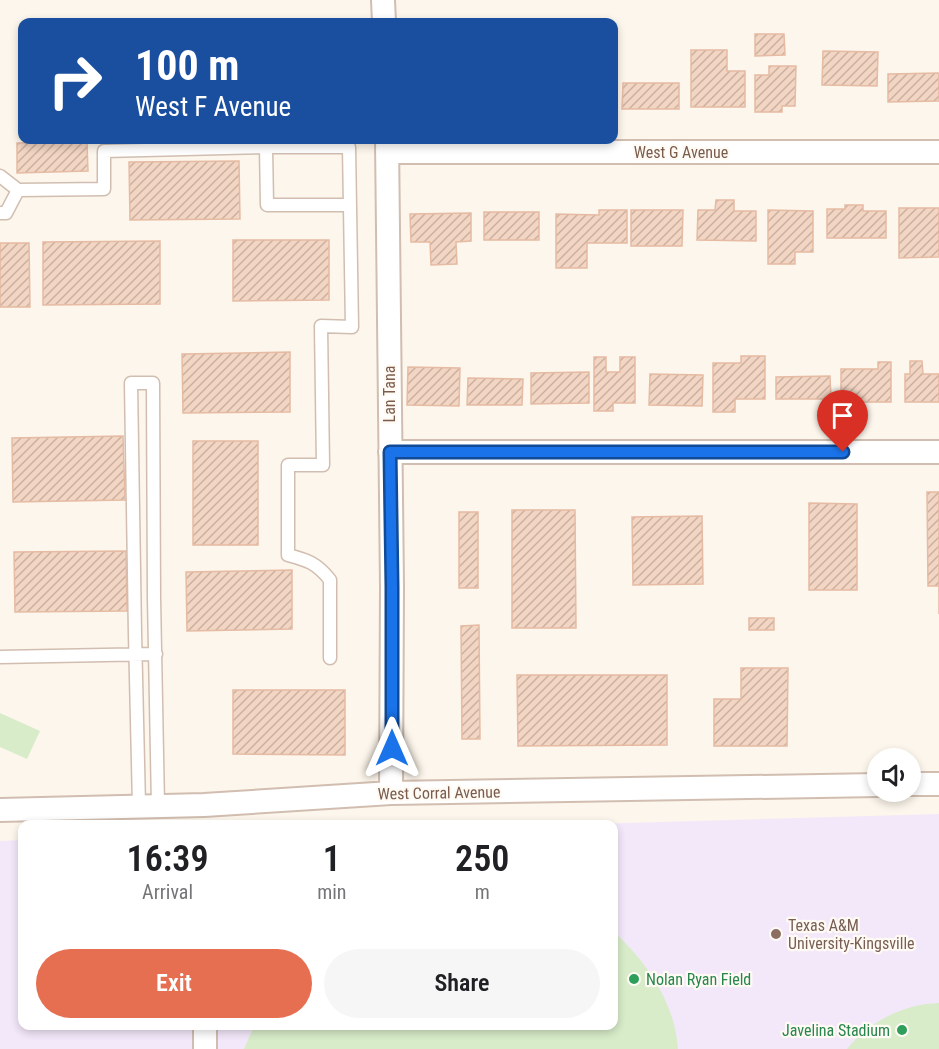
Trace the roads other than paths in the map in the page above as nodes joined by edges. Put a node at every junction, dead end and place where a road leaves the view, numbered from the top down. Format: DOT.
graph roads {
  1 [pos="383,0"];
  2 [pos="384,18"];
  3 [pos="387,146"];
  4 [pos="266,147"];
  5 [pos="939,152"];
  6 [pos="0,176"];
  7 [pos="18,190"];
  8 [pos="351,205"];
  9 [pos="0,213"];
  10 [pos="390,452"];
  11 [pos="939,452"];
  12 [pos="135,654"];
  13 [pos="156,654"];
  14 [pos="0,657"];
  15 [pos="330,658"];
  16 [pos="921,784"];
  17 [pos="939,784"];
  18 [pos="867,785"];
  19 [pos="392,793"];
  20 [pos="149,806"];
  21 [pos="0,810"];
  22 [pos="204,815"];
  23 [pos="205,1030"];
  24 [pos="205,1049"];
  1 -- 2 [label="street"];
  3 -- 5 [label="street, West G Avenue"];
  3 -- 10 [label="street, Lan Tana"];
  4 -- 7 [label="lane"];
  4 -- 8 [label="lane"];
  4 -- 8 [label="lane"];
  6 -- 7 [label="lane"];
  7 -- 9 [label="lane"];
  8 -- 15 [label="lane"];
  10 -- 11 [label="street"];
  10 -- 19 [label="street, Lan Tana"];
  12 -- 13 [label="lane"];
  12 -- 13 [label="lane"];
  12 -- 14 [label="lane"];
  12 -- 20 [label="lane"];
  13 -- 20 [label="lane"];
  16 -- 17 [label="street"];
  18 -- 19 [label="street, West Corral Avenue"];
  19 -- 22 [label="street, West Corral Avenue"];
  20 -- 21 [label="street, West Corral Avenue"];
  20 -- 22 [label="street, West Corral Avenue"];
  23 -- 24 [label="street"];
}
